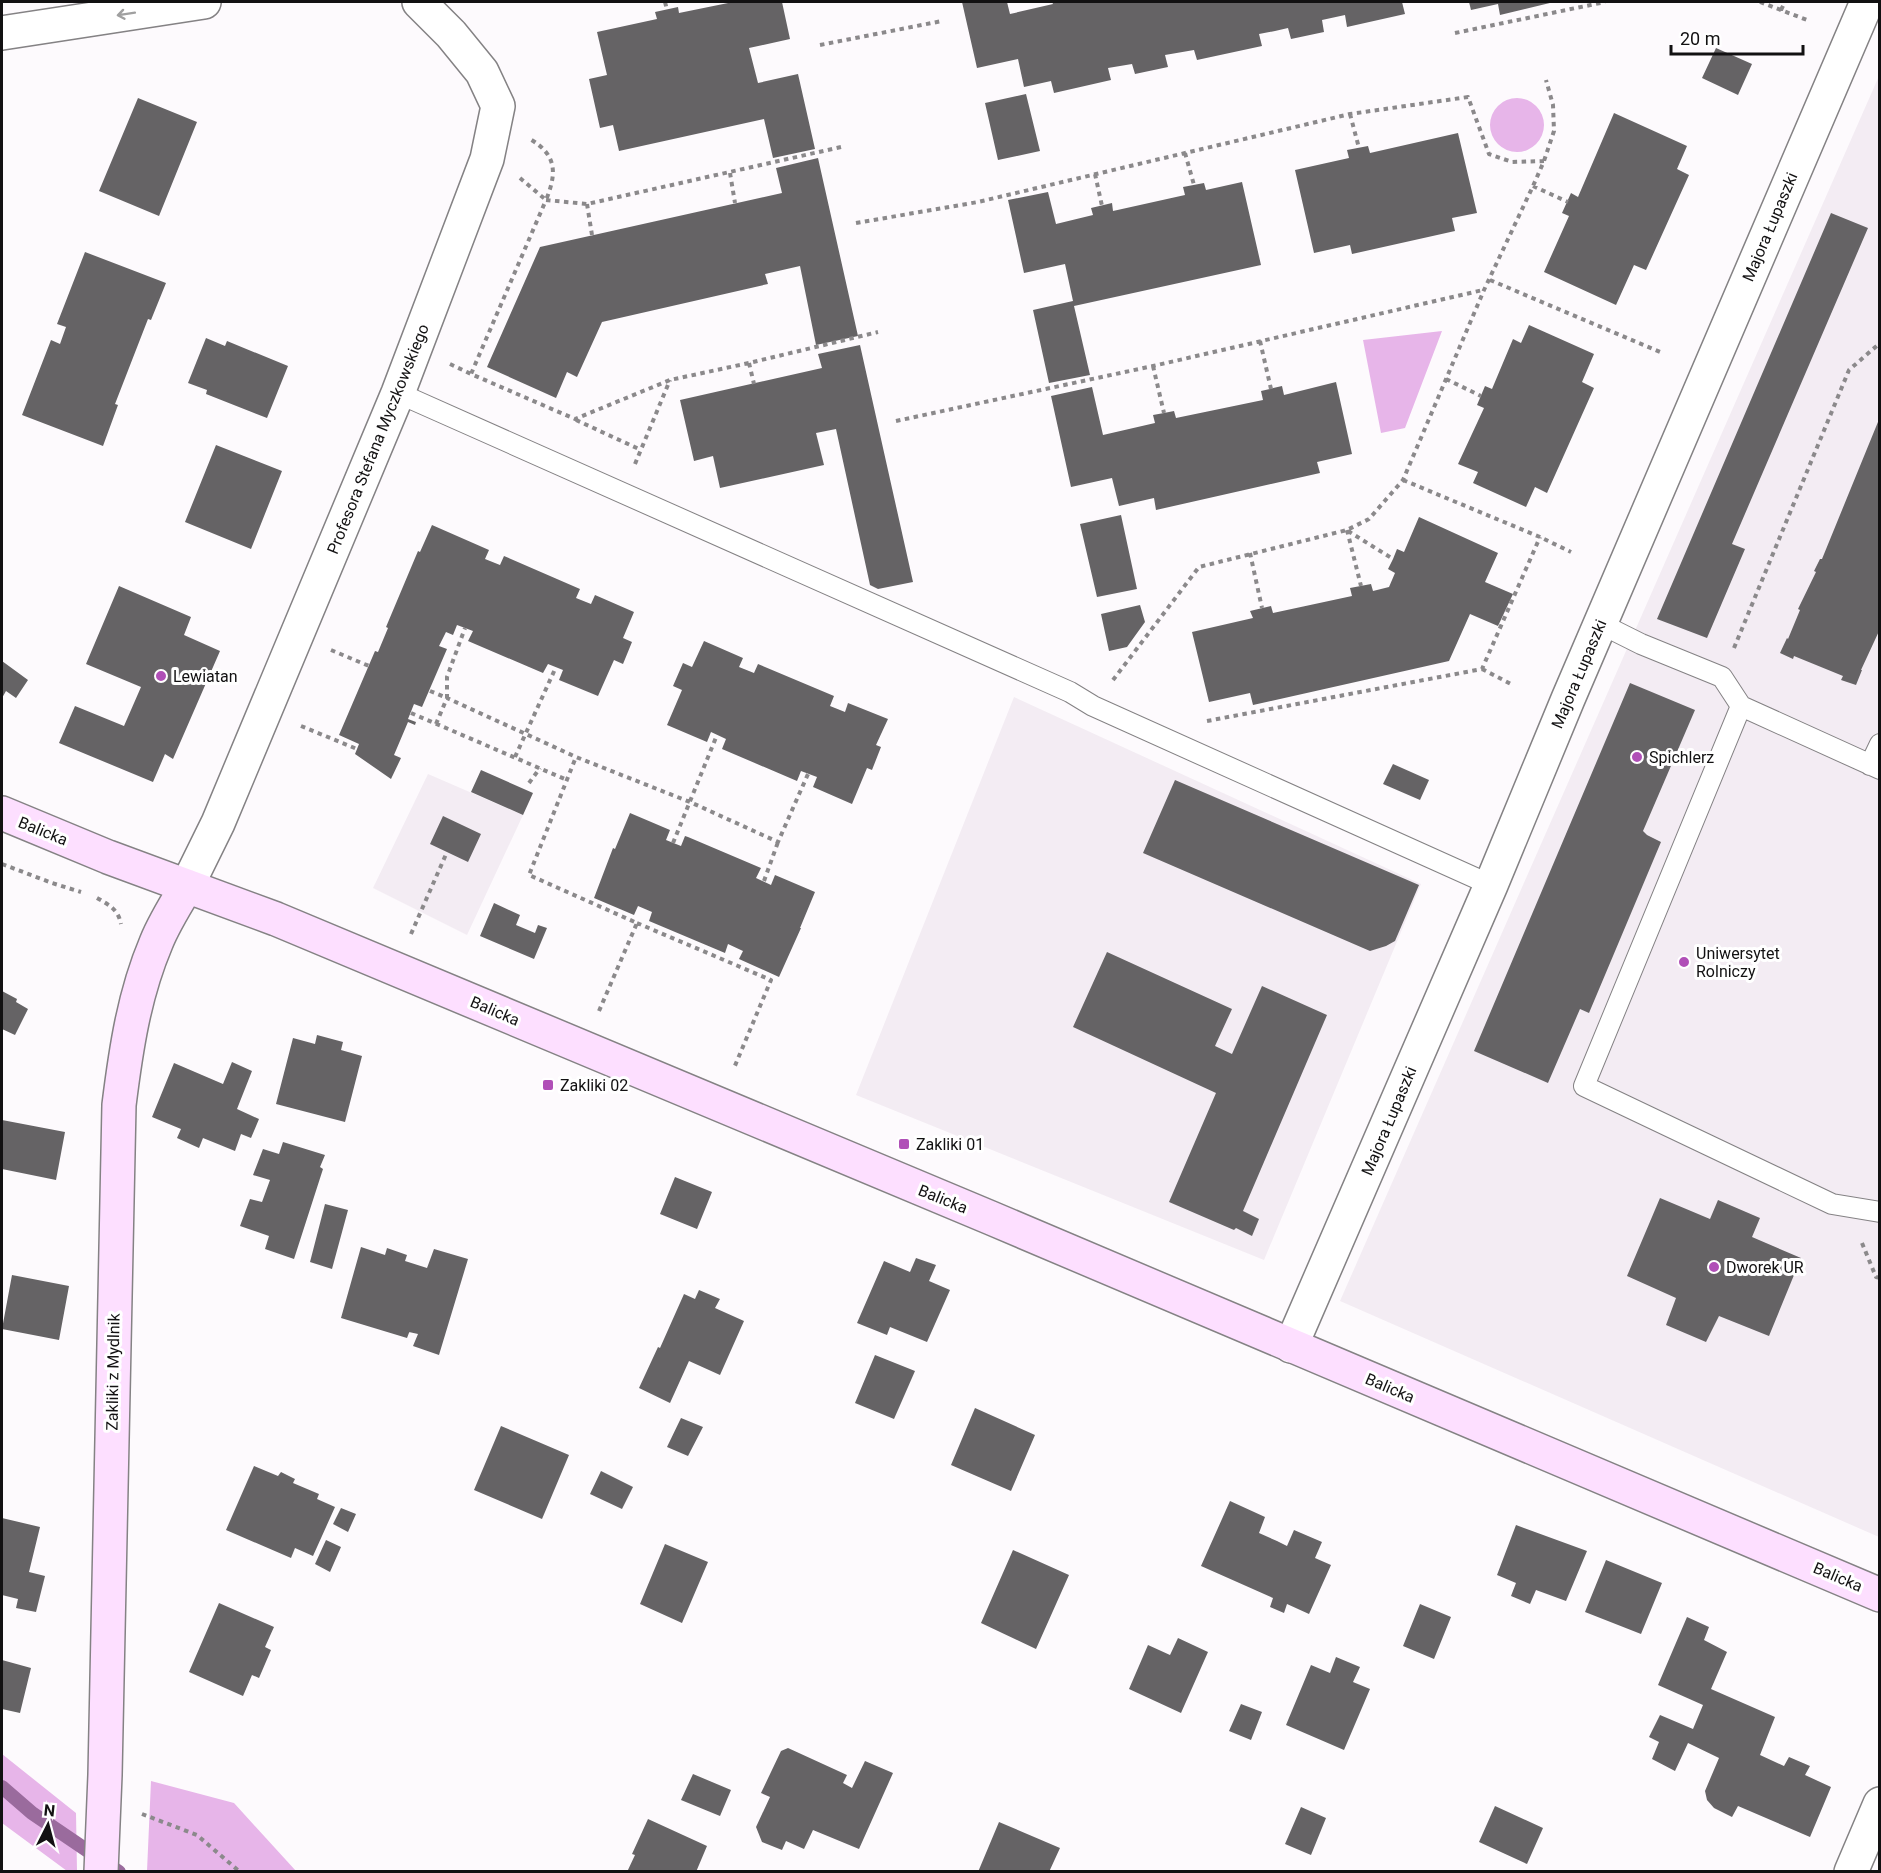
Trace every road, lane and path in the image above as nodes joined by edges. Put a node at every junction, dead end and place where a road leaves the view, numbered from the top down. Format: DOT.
graph roads {
  1 [pos="204,2"];
  2 [pos="420,2"];
  3 [pos="666,2"];
  4 [pos="1605,2"];
  5 [pos="1760,2"];
  6 [pos="1785,2"];
  7 [pos="1867,2"];
  8 [pos="667,10"];
  9 [pos="1782,10"];
  10 [pos="1807,20"];
  11 [pos="942,21"];
  12 [pos="2,27"];
  13 [pos="1455,33"];
  14 [pos="820,45"];
  15 [pos="1546,80"];
  16 [pos="1350,114"];
  17 [pos="523,134"];
  18 [pos="841,147"];
  19 [pos="1359,148"];
  20 [pos="1185,153"];
  21 [pos="1544,161"];
  22 [pos="730,173"];
  23 [pos="516,174"];
  24 [pos="1095,174"];
  25 [pos="1194,185"];
  26 [pos="1533,186"];
  27 [pos="546,200"];
  28 [pos="1568,202"];
  29 [pos="735,203"];
  30 [pos="586,204"];
  31 [pos="1102,206"];
  32 [pos="856,223"];
  33 [pos="592,235"];
  34 [pos="1490,280"];
  35 [pos="1484,290"];
  36 [pos="878,332"];
  37 [pos="1260,341"];
  38 [pos="1880,343"];
  39 [pos="1660,352"];
  40 [pos="749,363"];
  41 [pos="1153,366"];
  42 [pos="1446,379"];
  43 [pos="670,380"];
  44 [pos="754,384"];
  45 [pos="1271,389"];
  46 [pos="398,393"];
  47 [pos="1481,396"];
  48 [pos="1164,413"];
  49 [pos="575,419"];
  50 [pos="896,421"];
  51 [pos="1403,480"];
  52 [pos="1347,530"];
  53 [pos="1540,537"];
  54 [pos="1570,552"];
  55 [pos="1250,553"];
  56 [pos="1393,559"];
  57 [pos="1361,585"];
  58 [pos="1262,608"];
  59 [pos="1601,624"];
  60 [pos="465,628"];
  61 [pos="328,649"];
  62 [pos="369,666"];
  63 [pos="556,667"];
  64 [pos="1482,669"];
  65 [pos="1722,677"];
  66 [pos="1511,684"];
  67 [pos="430,691"];
  68 [pos="447,698"];
  69 [pos="1093,706"];
  70 [pos="1741,706"];
  71 [pos="411,713"];
  72 [pos="1206,721"];
  73 [pos="436,724"];
  74 [pos="299,726"];
  75 [pos="526,733"];
  76 [pos="717,735"];
  77 [pos="1880,744"];
  78 [pos="357,749"];
  79 [pos="515,757"];
  80 [pos="576,757"];
  81 [pos="1875,767"];
  82 [pos="540,768"];
  83 [pos="808,774"];
  84 [pos="568,780"];
  85 [pos="530,783"];
  86 [pos="690,802"];
  87 [pos="2,813"];
  88 [pos="778,842"];
  89 [pos="673,843"];
  90 [pos="447,852"];
  91 [pos="2,864"];
  92 [pos="764,881"];
  93 [pos="1491,885"];
  94 [pos="187,886"];
  95 [pos="416,922"];
  96 [pos="637,923"];
  97 [pos="122,927"];
  98 [pos="604,999"];
  99 [pos="730,1079"];
  100 [pos="1880,1212"];
  101 [pos="1291,1346"];
  102 [pos="1880,1595"];
  103 [pos="104,1804"];
  104 [pos="1880,1804"];
  105 [pos="101,1861"];
  106 [pos="240,1872"];
  107 [pos="1851,1872"];
  1 -- 12 [label="street, one-way"];
  2 -- 46 [label="street, Profesora Stefana Myczkowskiego"];
  3 -- 8 [label="path"];
  4 -- 13 [label="path"];
  5 -- 9 [label="path"];
  6 -- 9 [label="path"];
  7 -- 59 [label="street, Majora Łupaszki"];
  9 -- 10 [label="path"];
  11 -- 14 [label="path"];
  15 -- 21 [label="path"];
  16 -- 19 [label="path"];
  16 -- 20 [label="path"];
  16 -- 21 [label="path"];
  17 -- 27 [label="path"];
  18 -- 22 [label="path"];
  20 -- 24 [label="path"];
  20 -- 25 [label="path"];
  21 -- 26 [label="path"];
  22 -- 29 [label="path"];
  22 -- 30 [label="path"];
  23 -- 27 [label="path"];
  24 -- 31 [label="path"];
  24 -- 32 [label="path"];
  26 -- 28 [label="path"];
  26 -- 35 [label="path"];
  27 -- 30 [label="path"];
  27 -- 49 [label="path"];
  30 -- 33 [label="path"];
  34 -- 39 [label="path"];
  35 -- 37 [label="path"];
  35 -- 42 [label="path"];
  36 -- 40 [label="path"];
  37 -- 41 [label="path"];
  37 -- 45 [label="path"];
  38 -- 65 [label="path"];
  40 -- 43 [label="path"];
  40 -- 44 [label="path"];
  41 -- 48 [label="path"];
  41 -- 50 [label="path"];
  42 -- 47 [label="path"];
  42 -- 51 [label="path"];
  43 -- 49 [label="path"];
  43 -- 49 [label="path"];
  46 -- 69 [label="lane"];
  46 -- 94 [label="street, Profesora Stefana Myczkowskiego"];
  51 -- 52 [label="path"];
  51 -- 53 [label="path"];
  52 -- 55 [label="path"];
  52 -- 56 [label="path"];
  52 -- 57 [label="path"];
  53 -- 54 [label="path"];
  53 -- 64 [label="path"];
  55 -- 58 [label="path"];
  55 -- 69 [label="path"];
  59 -- 65 [label="lane"];
  59 -- 93 [label="street, Majora Łupaszki"];
  60 -- 68 [label="path"];
  61 -- 62 [label="path"];
  63 -- 75 [label="path"];
  64 -- 66 [label="path"];
  64 -- 72 [label="path"];
  65 -- 70 [label="lane"];
  67 -- 68 [label="path"];
  68 -- 73 [label="path"];
  68 -- 75 [label="path"];
  69 -- 93 [label="lane"];
  70 -- 81 [label="lane"];
  70 -- 100 [label="lane"];
  71 -- 73 [label="path"];
  73 -- 79 [label="path"];
  74 -- 78 [label="path"];
  75 -- 79 [label="path"];
  75 -- 80 [label="path"];
  76 -- 86 [label="path"];
  77 -- 81 [label="lane"];
  79 -- 82 [label="path"];
  80 -- 84 [label="path"];
  80 -- 86 [label="path"];
  82 -- 84 [label="path"];
  82 -- 85 [label="path"];
  83 -- 88 [label="path"];
  84 -- 96 [label="path"];
  86 -- 88 [label="path"];
  86 -- 89 [label="path"];
  87 -- 94 [label="street, Balicka"];
  88 -- 92 [label="path"];
  90 -- 95 [label="path"];
  91 -- 97 [label="path"];
  93 -- 101 [label="street, Majora Łupaszki"];
  94 -- 101 [label="street, Balicka"];
  94 -- 103 [label="street, Zakliki z Mydlnik"];
  96 -- 98 [label="path"];
  96 -- 99 [label="path"];
  101 -- 102 [label="street, Balicka"];
  103 -- 105 [label="street, Zakliki z Mydlnik"];
  103 -- 106 [label="path"];
  104 -- 107 [label="street"];
}
